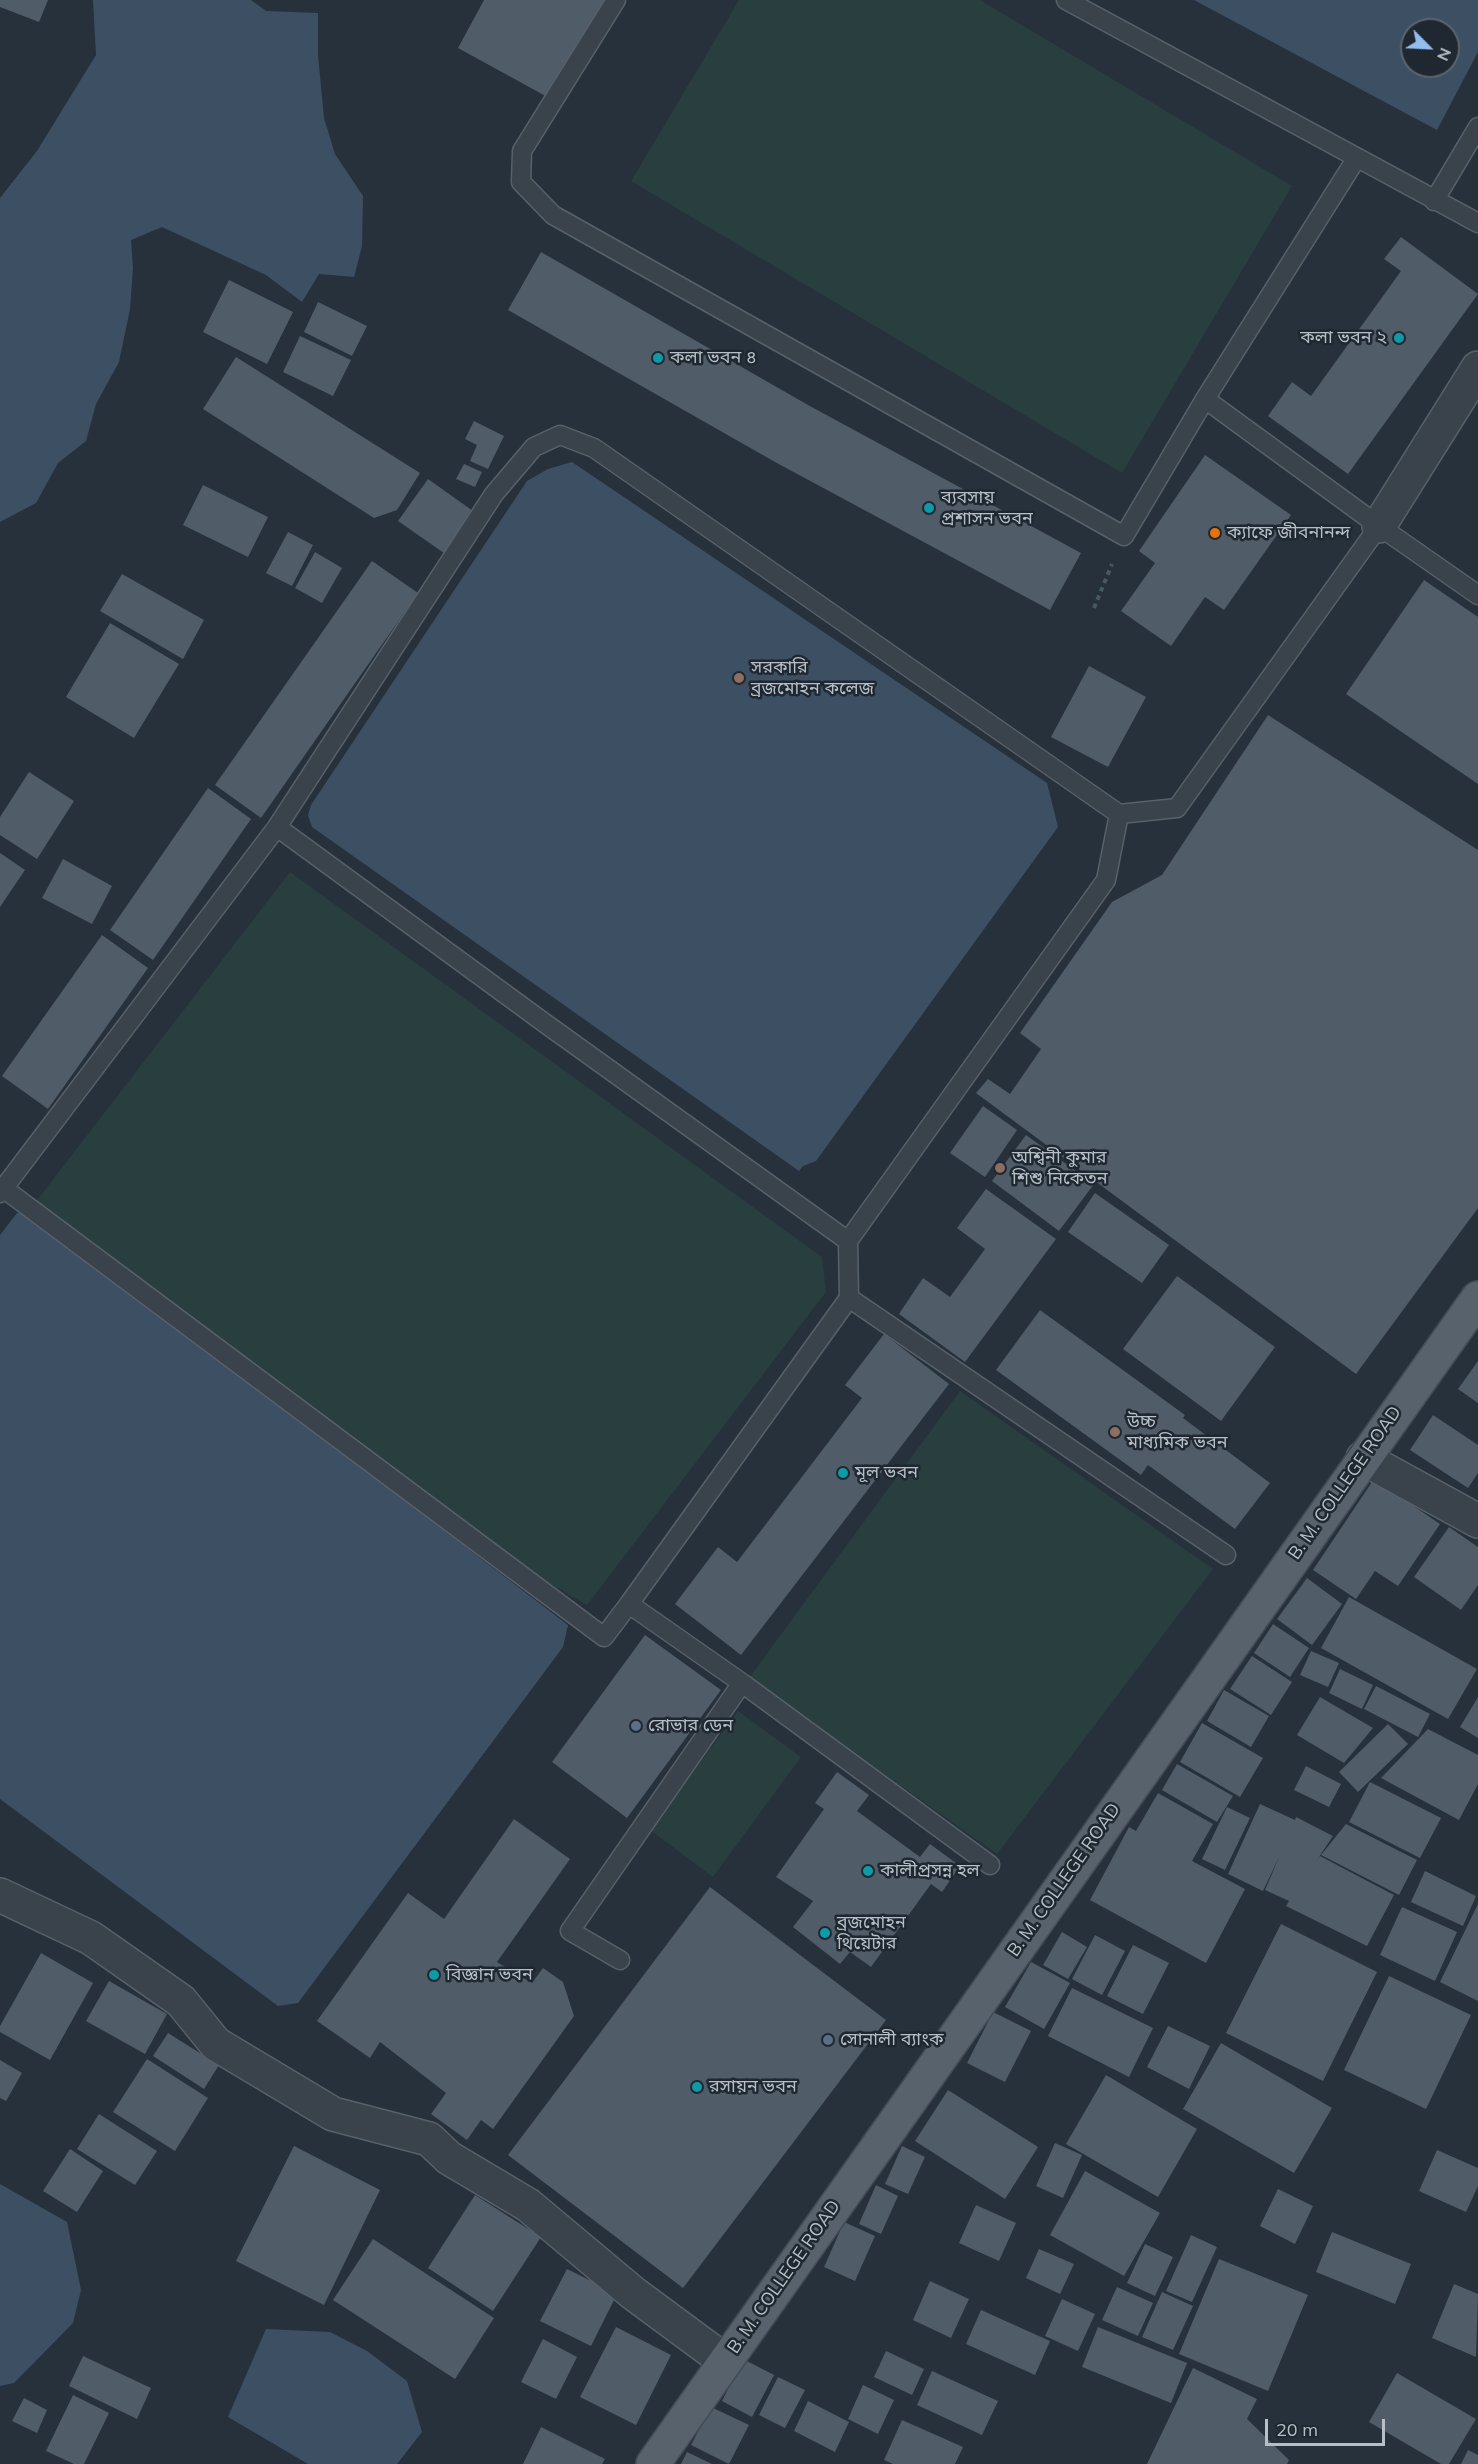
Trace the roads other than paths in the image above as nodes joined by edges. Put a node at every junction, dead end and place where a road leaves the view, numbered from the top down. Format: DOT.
graph roads {
  1 [pos="616,0"];
  2 [pos="1066,0"];
  3 [pos="1478,127"];
  4 [pos="1356,159"];
  5 [pos="1434,201"];
  6 [pos="1478,223"];
  7 [pos="1478,368"];
  8 [pos="1205,399"];
  9 [pos="1379,526"];
  10 [pos="1478,595"];
  11 [pos="1119,814"];
  12 [pos="277,827"];
  13 [pos="2,1191"];
  14 [pos="848,1241"];
  15 [pos="849,1298"];
  16 [pos="1478,1298"];
  17 [pos="1362,1458"];
  18 [pos="1478,1521"];
  19 [pos="1226,1555"];
  20 [pos="629,1604"];
  21 [pos="742,1683"];
  22 [pos="990,1865"];
  23 [pos="0,1895"];
  24 [pos="620,1960"];
  25 [pos="725,2361"];
  26 [pos="652,2464"];
  1 -- 8 [label="lane"];
  2 -- 4 [label="lane"];
  3 -- 5 [label="lane"];
  4 -- 5 [label="lane"];
  4 -- 8 [label="lane"];
  5 -- 6 [label="lane"];
  7 -- 9 [label="street"];
  8 -- 9 [label="lane"];
  9 -- 10 [label="lane"];
  9 -- 11 [label="lane"];
  11 -- 12 [label="lane"];
  11 -- 14 [label="lane"];
  12 -- 13 [label="lane"];
  12 -- 14 [label="lane"];
  13 -- 20 [label="lane"];
  14 -- 15 [label="lane"];
  15 -- 19 [label="lane"];
  15 -- 20 [label="lane"];
  16 -- 17 [label="main road, B. M. COLLEGE ROAD"];
  17 -- 18 [label="street"];
  17 -- 25 [label="main road, B. M. COLLEGE ROAD"];
  20 -- 21 [label="lane"];
  21 -- 22 [label="lane"];
  21 -- 24 [label="lane"];
  23 -- 25 [label="street"];
  25 -- 26 [label="main road, B. M. COLLEGE ROAD"];
}
